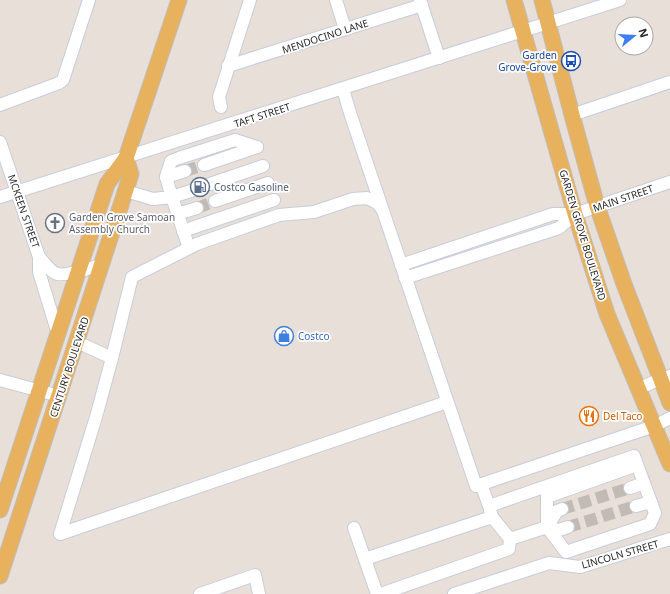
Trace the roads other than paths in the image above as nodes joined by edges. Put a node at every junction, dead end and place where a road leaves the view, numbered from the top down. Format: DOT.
graph roads {
  1 [pos="89,0"];
  2 [pos="179,0"];
  3 [pos="250,0"];
  4 [pos="336,0"];
  5 [pos="514,0"];
  6 [pos="542,0"];
  7 [pos="620,0"];
  8 [pos="421,2"];
  9 [pos="549,23"];
  10 [pos="346,29"];
  11 [pos="523,30"];
  12 [pos="439,58"];
  13 [pos="228,66"];
  14 [pos="670,82"];
  15 [pos="343,89"];
  16 [pos="0,104"];
  17 [pos="221,107"];
  18 [pos="572,115"];
  19 [pos="0,142"];
  20 [pos="126,158"];
  21 [pos="204,165"];
  22 [pos="262,166"];
  23 [pos="185,171"];
  24 [pos="166,177"];
  25 [pos="670,182"];
  26 [pos="268,183"];
  27 [pos="210,184"];
  28 [pos="126,191"];
  29 [pos="191,191"];
  30 [pos="17,192"];
  31 [pos="172,197"];
  32 [pos="0,198"];
  33 [pos="274,200"];
  34 [pos="215,201"];
  35 [pos="598,206"];
  36 [pos="197,208"];
  37 [pos="382,210"];
  38 [pos="177,214"];
  39 [pos="575,214"];
  40 [pos="183,231"];
  41 [pos="189,248"];
  42 [pos="39,257"];
  43 [pos="102,265"];
  44 [pos="401,265"];
  45 [pos="79,271"];
  46 [pos="405,278"];
  47 [pos="58,334"];
  48 [pos="76,342"];
  49 [pos="112,358"];
  50 [pos="665,377"];
  51 [pos="0,380"];
  52 [pos="638,389"];
  53 [pos="40,391"];
  54 [pos="59,396"];
  55 [pos="447,402"];
  56 [pos="670,403"];
  57 [pos="670,418"];
  58 [pos="654,426"];
  59 [pos="670,464"];
  60 [pos="637,465"];
  61 [pos="481,484"];
  62 [pos="644,484"];
  63 [pos="630,488"];
  64 [pos="651,502"];
  65 [pos="636,506"];
  66 [pos="0,510"];
  67 [pos="562,510"];
  68 [pos="490,511"];
  69 [pos="547,527"];
  70 [pos="354,528"];
  71 [pos="568,528"];
  72 [pos="510,538"];
  73 [pos="670,539"];
  74 [pos="365,559"];
  75 [pos="0,576"];
  76 [pos="200,594"];
  77 [pos="259,594"];
  78 [pos="377,594"];
  79 [pos="381,594"];
  80 [pos="454,594"];
  1 -- 16 [label="street"];
  2 -- 20 [label="main road, CENTURY BOULEVARD"];
  3 -- 13 [label="street"];
  4 -- 10 [label="street"];
  5 -- 11 [label="main road, GARDEN GROVE BOULEVARD"];
  6 -- 9 [label="main road"];
  7 -- 9 [label="street, TAFT STREET"];
  8 -- 10 [label="street, MENDOCINO LANE"];
  8 -- 12 [label="street"];
  9 -- 11 [label="street, TAFT STREET"];
  9 -- 18 [label="main road"];
  10 -- 13 [label="street, MENDOCINO LANE"];
  11 -- 12 [label="street, TAFT STREET"];
  11 -- 39 [label="main road, GARDEN GROVE BOULEVARD"];
  12 -- 15 [label="street, TAFT STREET"];
  13 -- 17 [label="street"];
  14 -- 18 [label="street"];
  15 -- 20 [label="street, TAFT STREET"];
  15 -- 37 [label="street"];
  18 -- 35 [label="main road"];
  19 -- 30 [label="street, MCKEEN STREET"];
  20 -- 28 [label="main road, CENTURY BOULEVARD"];
  20 -- 30 [label="street, TAFT STREET"];
  20 -- 45 [label="main road, CENTURY BOULEVARD"];
  21 -- 24 [label="street"];
  22 -- 27 [label="street"];
  23 -- 24 [label="street"];
  24 -- 31 [label="street"];
  25 -- 35 [label="street, MAIN STREET"];
  26 -- 34 [label="street"];
  28 -- 31 [label="street"];
  28 -- 43 [label="main road, CENTURY BOULEVARD"];
  29 -- 31 [label="street"];
  30 -- 32 [label="street, TAFT STREET"];
  30 -- 42 [label="street, MCKEEN STREET"];
  31 -- 38 [label="street"];
  33 -- 40 [label="street"];
  35 -- 39 [label="street, MAIN STREET"];
  35 -- 50 [label="main road"];
  36 -- 38 [label="street"];
  37 -- 41 [label="street"];
  37 -- 44 [label="street"];
  38 -- 40 [label="street"];
  39 -- 44 [label="street"];
  39 -- 46 [label="street"];
  39 -- 52 [label="main road, GARDEN GROVE BOULEVARD"];
  40 -- 41 [label="street"];
  41 -- 49 [label="street"];
  42 -- 45 [label="street, MCKEEN STREET"];
  42 -- 47 [label="street, MCKEEN STREET"];
  43 -- 45 [label="street, MCKEEN STREET"];
  43 -- 48 [label="main road, CENTURY BOULEVARD"];
  44 -- 46 [label="street"];
  45 -- 47 [label="main road, CENTURY BOULEVARD"];
  46 -- 55 [label="street"];
  47 -- 53 [label="main road, CENTURY BOULEVARD"];
  48 -- 49 [label="street"];
  48 -- 54 [label="main road, CENTURY BOULEVARD"];
  49 -- 55 [label="street"];
  50 -- 52 [label="street"];
  50 -- 56 [label="main road"];
  51 -- 53 [label="street"];
  52 -- 58 [label="main road, GARDEN GROVE BOULEVARD"];
  53 -- 54 [label="street"];
  53 -- 66 [label="main road, CENTURY BOULEVARD"];
  54 -- 75 [label="main road, CENTURY BOULEVARD"];
  55 -- 61 [label="street"];
  57 -- 58 [label="street"];
  58 -- 59 [label="main road, GARDEN GROVE BOULEVARD"];
  58 -- 61 [label="street"];
  60 -- 62 [label="street"];
  60 -- 68 [label="street"];
  60 -- 69 [label="street"];
  61 -- 68 [label="street"];
  62 -- 63 [label="street"];
  62 -- 64 [label="street"];
  64 -- 65 [label="street"];
  64 -- 69 [label="street"];
  67 -- 69 [label="street"];
  68 -- 72 [label="street"];
  68 -- 74 [label="street"];
  69 -- 71 [label="street"];
  69 -- 72 [label="street"];
  70 -- 74 [label="street"];
  72 -- 79 [label="street"];
  73 -- 80 [label="street, LINCOLN STREET"];
  74 -- 78 [label="street"];
  76 -- 77 [label="street"];
}
